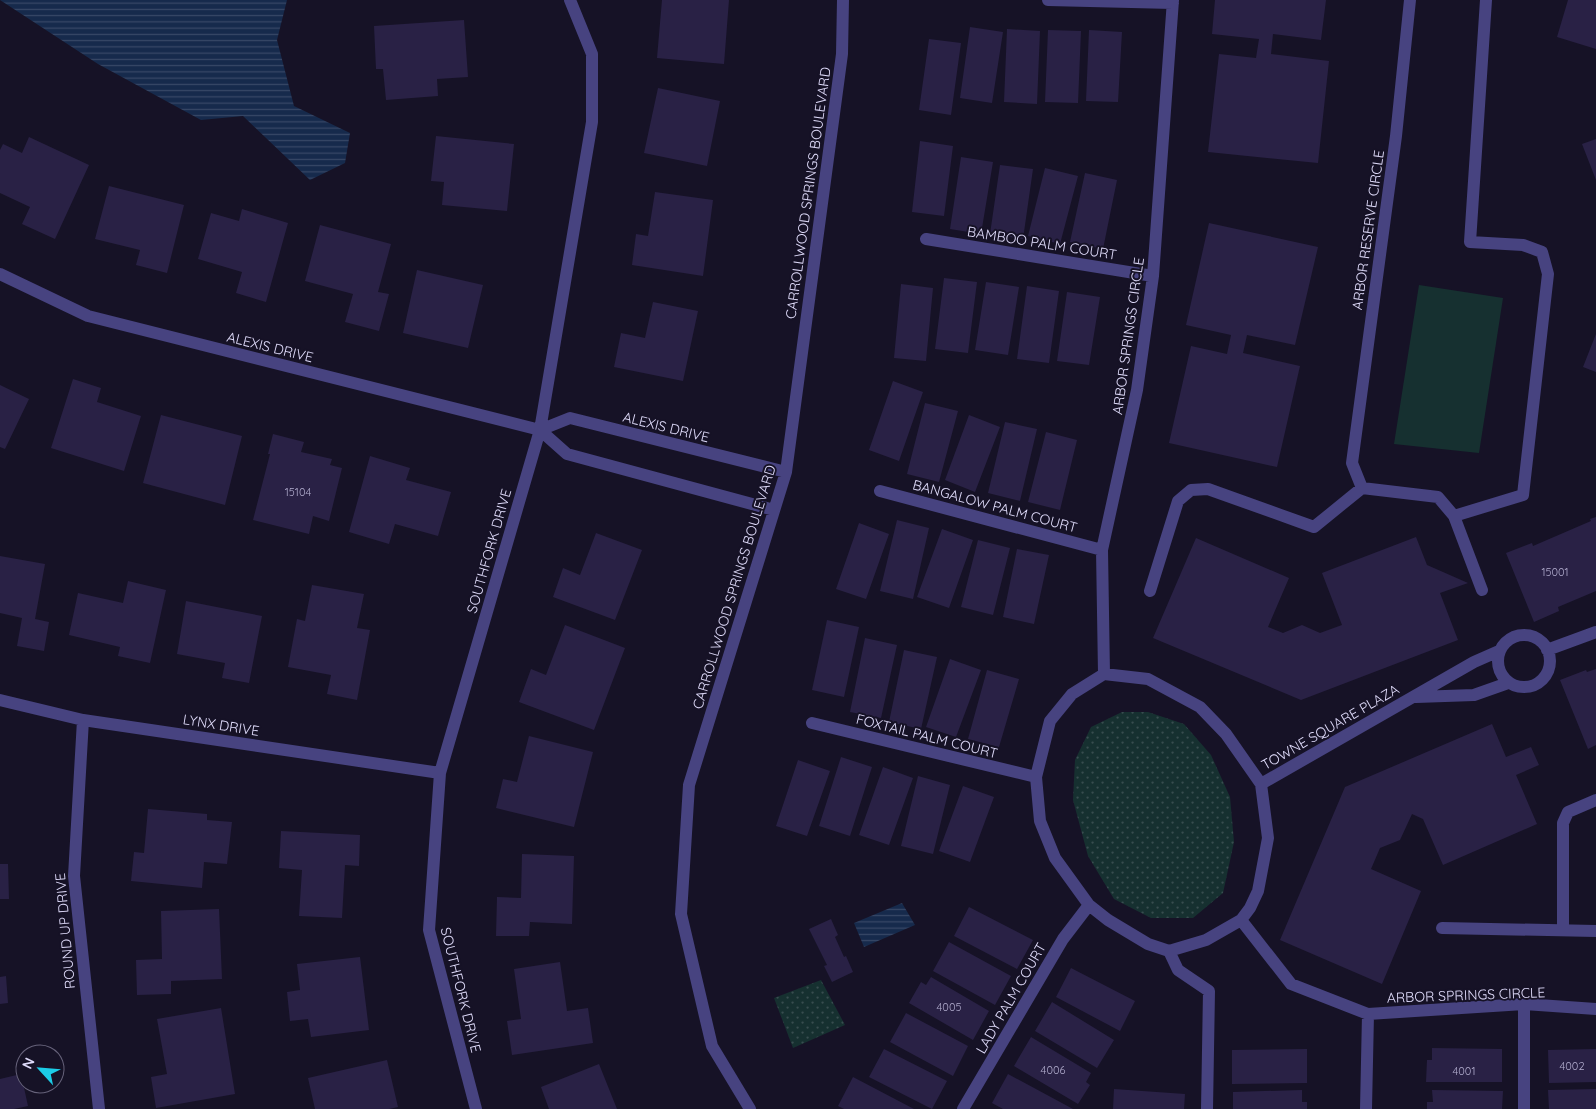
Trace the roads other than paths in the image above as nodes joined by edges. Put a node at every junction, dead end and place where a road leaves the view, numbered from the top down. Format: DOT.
graph roads {
  1 [pos="570,0"];
  2 [pos="843,0"];
  3 [pos="1048,0"];
  4 [pos="1410,0"];
  5 [pos="1486,0"];
  6 [pos="1173,2"];
  7 [pos="926,240"];
  8 [pos="0,274"];
  9 [pos="1154,276"];
  10 [pos="540,430"];
  11 [pos="786,472"];
  12 [pos="1362,488"];
  13 [pos="880,491"];
  14 [pos="774,510"];
  15 [pos="1454,516"];
  16 [pos="1102,550"];
  17 [pos="1482,590"];
  18 [pos="1150,591"];
  19 [pos="1596,632"];
  20 [pos="1548,650"];
  21 [pos="1499,651"];
  22 [pos="1104,674"];
  23 [pos="1508,683"];
  24 [pos="1414,697"];
  25 [pos="0,700"];
  26 [pos="83,720"];
  27 [pos="812,723"];
  28 [pos="440,773"];
  29 [pos="1036,777"];
  30 [pos="1261,784"];
  31 [pos="1596,800"];
  32 [pos="1090,905"];
  33 [pos="1241,920"];
  34 [pos="1442,928"];
  35 [pos="1563,930"];
  36 [pos="1596,931"];
  37 [pos="1169,951"];
  38 [pos="1524,1004"];
  39 [pos="1596,1009"];
  40 [pos="1368,1014"];
  41 [pos="99,1109"];
  42 [pos="476,1109"];
  43 [pos="750,1109"];
  44 [pos="963,1109"];
  45 [pos="1207,1109"];
  46 [pos="1366,1109"];
  47 [pos="1524,1109"];
  1 -- 10 [label="street, SOUTHFORK DRIVE"];
  2 -- 11 [label="street, CARROLLWOOD SPRINGS BOULEVARD"];
  3 -- 6 [label="street"];
  4 -- 12 [label="street, ARBOR RESERVE CIRCLE"];
  5 -- 15 [label="street"];
  6 -- 9 [label="street, ARBOR SPRINGS CIRCLE"];
  7 -- 9 [label="street, BAMBOO PALM COURT"];
  8 -- 10 [label="street, ALEXIS DRIVE"];
  9 -- 16 [label="street, ARBOR SPRINGS CIRCLE"];
  10 -- 11 [label="street, ALEXIS DRIVE"];
  10 -- 14 [label="street, ALEXIS DRIVE"];
  10 -- 28 [label="street, SOUTHFORK DRIVE"];
  11 -- 14 [label="street, CARROLLWOOD SPRINGS BOULEVARD"];
  12 -- 15 [label="street"];
  12 -- 18 [label="street"];
  13 -- 16 [label="street, BANGALOW PALM COURT"];
  14 -- 43 [label="street, CARROLLWOOD SPRINGS BOULEVARD"];
  15 -- 17 [label="street"];
  16 -- 22 [label="street, ARBOR SPRINGS CIRCLE"];
  19 -- 20 [label="street"];
  20 -- 21 [label="street, TOWNE SQUARE PLAZA"];
  20 -- 23 [label="street, TOWNE SQUARE PLAZA"];
  21 -- 23 [label="street"];
  21 -- 24 [label="street, TOWNE SQUARE PLAZA"];
  22 -- 29 [label="street"];
  22 -- 30 [label="street"];
  23 -- 24 [label="street, TOWNE SQUARE PLAZA"];
  24 -- 30 [label="street, TOWNE SQUARE PLAZA"];
  25 -- 26 [label="street, LYNX DRIVE"];
  26 -- 28 [label="street, LYNX DRIVE"];
  26 -- 41 [label="street, ROUND UP DRIVE"];
  27 -- 29 [label="street, FOXTAIL PALM COURT"];
  28 -- 42 [label="street, SOUTHFORK DRIVE"];
  29 -- 32 [label="street"];
  30 -- 33 [label="street"];
  31 -- 35 [label="street"];
  32 -- 37 [label="street"];
  32 -- 44 [label="street, LADY PALM COURT"];
  33 -- 37 [label="street"];
  33 -- 40 [label="street, ARBOR SPRINGS CIRCLE"];
  34 -- 35 [label="street"];
  35 -- 36 [label="street"];
  37 -- 45 [label="street"];
  38 -- 39 [label="street, ARBOR SPRINGS CIRCLE"];
  38 -- 40 [label="street, ARBOR SPRINGS CIRCLE"];
  38 -- 47 [label="street"];
  40 -- 46 [label="street"];
}
